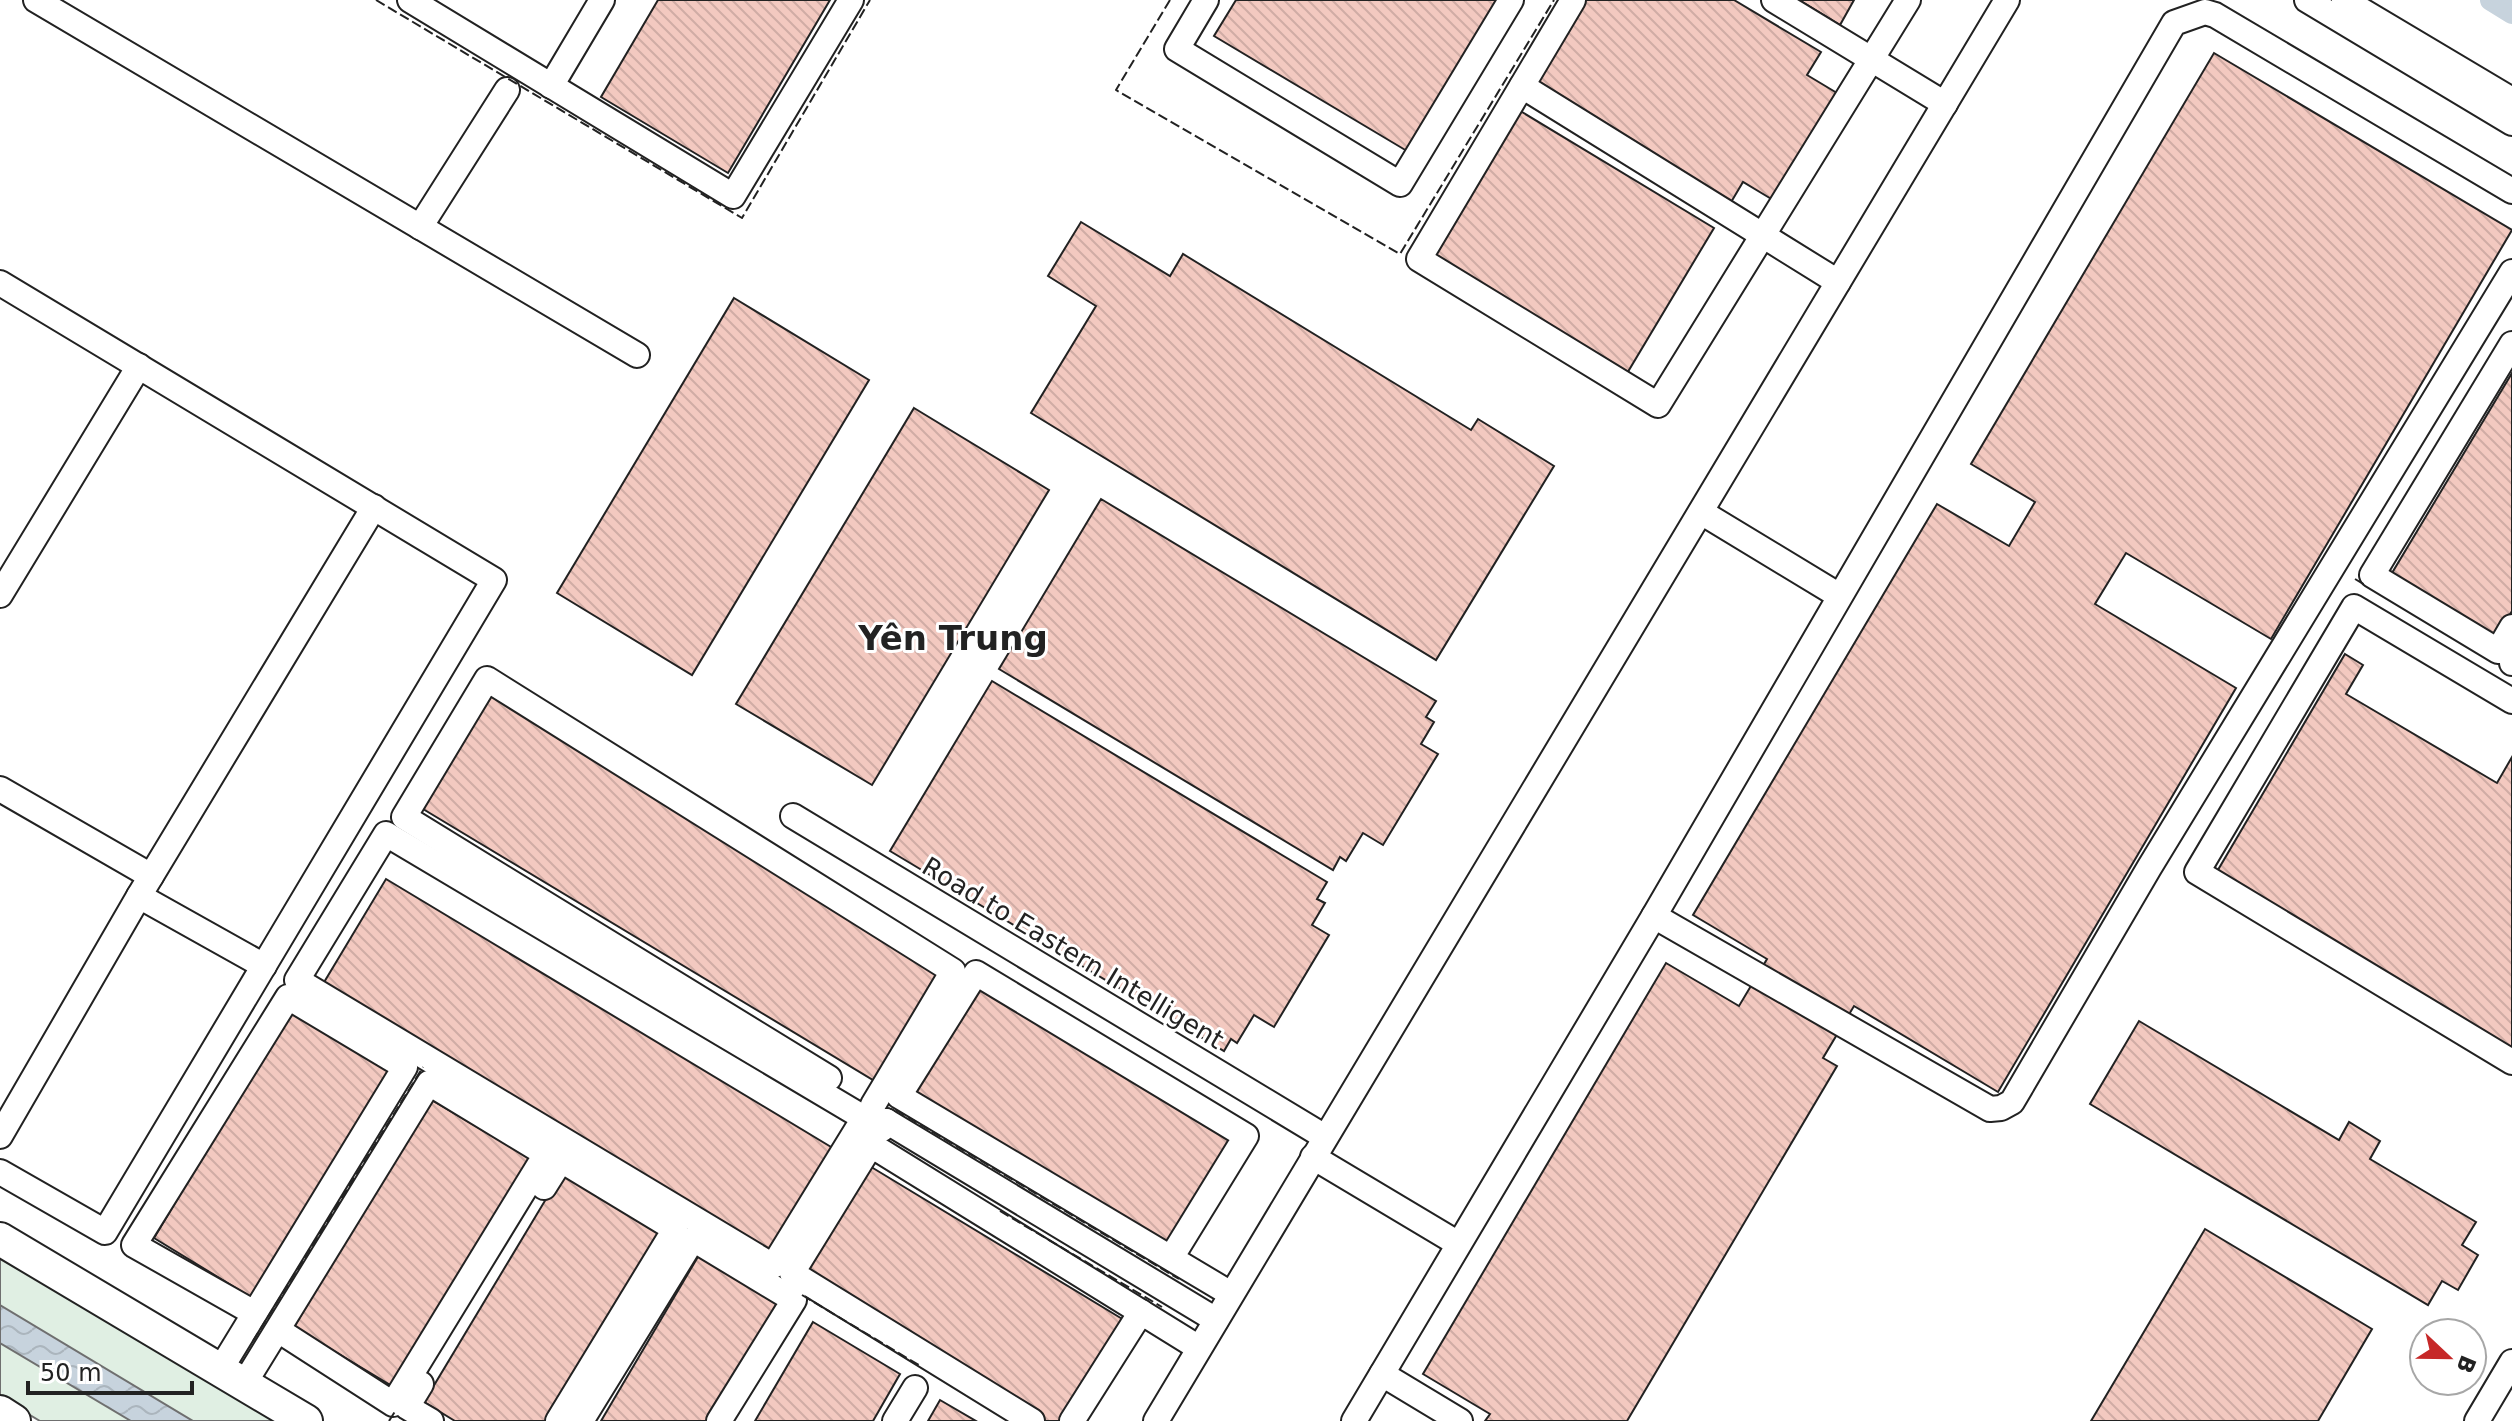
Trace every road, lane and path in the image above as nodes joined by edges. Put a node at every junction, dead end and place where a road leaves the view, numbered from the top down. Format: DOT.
graph roads {
  1 [pos="36,0"];
  2 [pos="410,0"];
  3 [pos="602,0"];
  4 [pos="851,0"];
  5 [pos="1206,0"];
  6 [pos="1511,0"];
  7 [pos="1573,0"];
  8 [pos="1774,0"];
  9 [pos="1908,0"];
  10 [pos="2007,0"];
  11 [pos="2307,0"];
  12 [pos="2344,0"];
  13 [pos="1871,59"];
  14 [pos="551,86"];
  15 [pos="1522,86"];
  16 [pos="507,90"];
  17 [pos="2512,100"];
  18 [pos="1945,104"];
  19 [pos="2512,123"];
  20 [pos="2512,191"];
  21 [pos="420,227"];
  22 [pos="1762,235"];
  23 [pos="2512,272"];
  24 [pos="1838,282"];
  25 [pos="0,283"];
  26 [pos="2512,344"];
  27 [pos="637,355"];
  28 [pos="139,366"];
  29 [pos="374,507"];
  30 [pos="1701,512"];
  31 [pos="0,595"];
  32 [pos="1838,595"];
  33 [pos="2512,627"];
  34 [pos="2512,701"];
  35 [pos="0,789"];
  36 [pos="793,816"];
  37 [pos="145,886"];
  38 [pos="1654,916"];
  39 [pos="264,966"];
  40 [pos="2512,1062"];
  41 [pos="874,1115"];
  42 [pos="0,1136"];
  43 [pos="1319,1147"];
  44 [pos="0,1172"];
  45 [pos="0,1239"];
  46 [pos="1457,1243"];
  47 [pos="1171,1258"];
  48 [pos="1231,1294"];
  49 [pos="1141,1312"];
  50 [pos="254,1313"];
  51 [pos="1216,1320"];
  52 [pos="278,1330"];
  53 [pos="1199,1348"];
  54 [pos="2512,1362"];
  55 [pos="1382,1374"];
  56 [pos="232,1377"];
  57 [pos="915,1388"];
  58 [pos="2502,1401"];
  59 [pos="0,1412"];
  60 [pos="14,1421"];
  61 [pos="306,1421"];
  62 [pos="431,1421"];
  63 [pos="558,1421"];
  64 [pos="581,1421"];
  65 [pos="719,1421"];
  66 [pos="895,1421"];
  67 [pos="1032,1421"];
  68 [pos="1072,1421"];
  69 [pos="1156,1421"];
  70 [pos="1354,1421"];
  71 [pos="1460,1421"];
  72 [pos="2477,1421"];
  1 -- 21 [label="street"];
  2 -- 14 [label="street"];
  3 -- 14 [label="street"];
  4 -- 14 [label="street"];
  5 -- 6 [label="street"];
  7 -- 15 [label="street"];
  8 -- 13 [label="street"];
  9 -- 13 [label="street"];
  10 -- 18 [label="street"];
  11 -- 19 [label="street"];
  12 -- 17 [label="street"];
  13 -- 18 [label="street"];
  13 -- 22 [label="street"];
  15 -- 22 [label="street"];
  15 -- 22 [label="street"];
  16 -- 21 [label="street"];
  18 -- 24 [label="street"];
  20 -- 32 [label="street"];
  21 -- 27 [label="street"];
  22 -- 24 [label="street"];
  23 -- 38 [label="street"];
  24 -- 30 [label="street"];
  25 -- 28 [label="street"];
  26 -- 33 [label="street"];
  28 -- 29 [label="street"];
  28 -- 31 [label="street"];
  29 -- 37 [label="street"];
  29 -- 39 [label="street"];
  30 -- 32 [label="street"];
  30 -- 43 [label="street"];
  32 -- 38 [label="street"];
  34 -- 40 [label="street"];
  35 -- 37 [label="street"];
  36 -- 43 [label="street, Road to Eastern Intelligent"];
  37 -- 39 [label="street"];
  37 -- 42 [label="street"];
  38 -- 46 [label="street"];
  39 -- 44 [label="street"];
  41 -- 41 [label="street"];
  41 -- 41 [label="street"];
  41 -- 51 [label="street"];
  43 -- 46 [label="street, Road to Eastern Intelligent"];
  43 -- 48 [label="street"];
  45 -- 56 [label="main road"];
  46 -- 55 [label="street"];
  47 -- 47 [label="street"];
  47 -- 48 [label="street"];
  48 -- 51 [label="street"];
  49 -- 53 [label="street"];
  49 -- 67 [label="street"];
  49 -- 68 [label="street"];
  50 -- 50 [label="street"];
  50 -- 56 [label="street"];
  51 -- 53 [label="street"];
  52 -- 52 [label="street"];
  52 -- 56 [label="street"];
  53 -- 69 [label="street"];
  54 -- 58 [label="street"];
  55 -- 70 [label="street"];
  55 -- 71 [label="street"];
  56 -- 61 [label="main road"];
  57 -- 66 [label="street"];
  58 -- 72 [label="street"];
  59 -- 60 [label="main road"];
  62 -- 63 [label="street"];
  64 -- 65 [label="street"];
}
